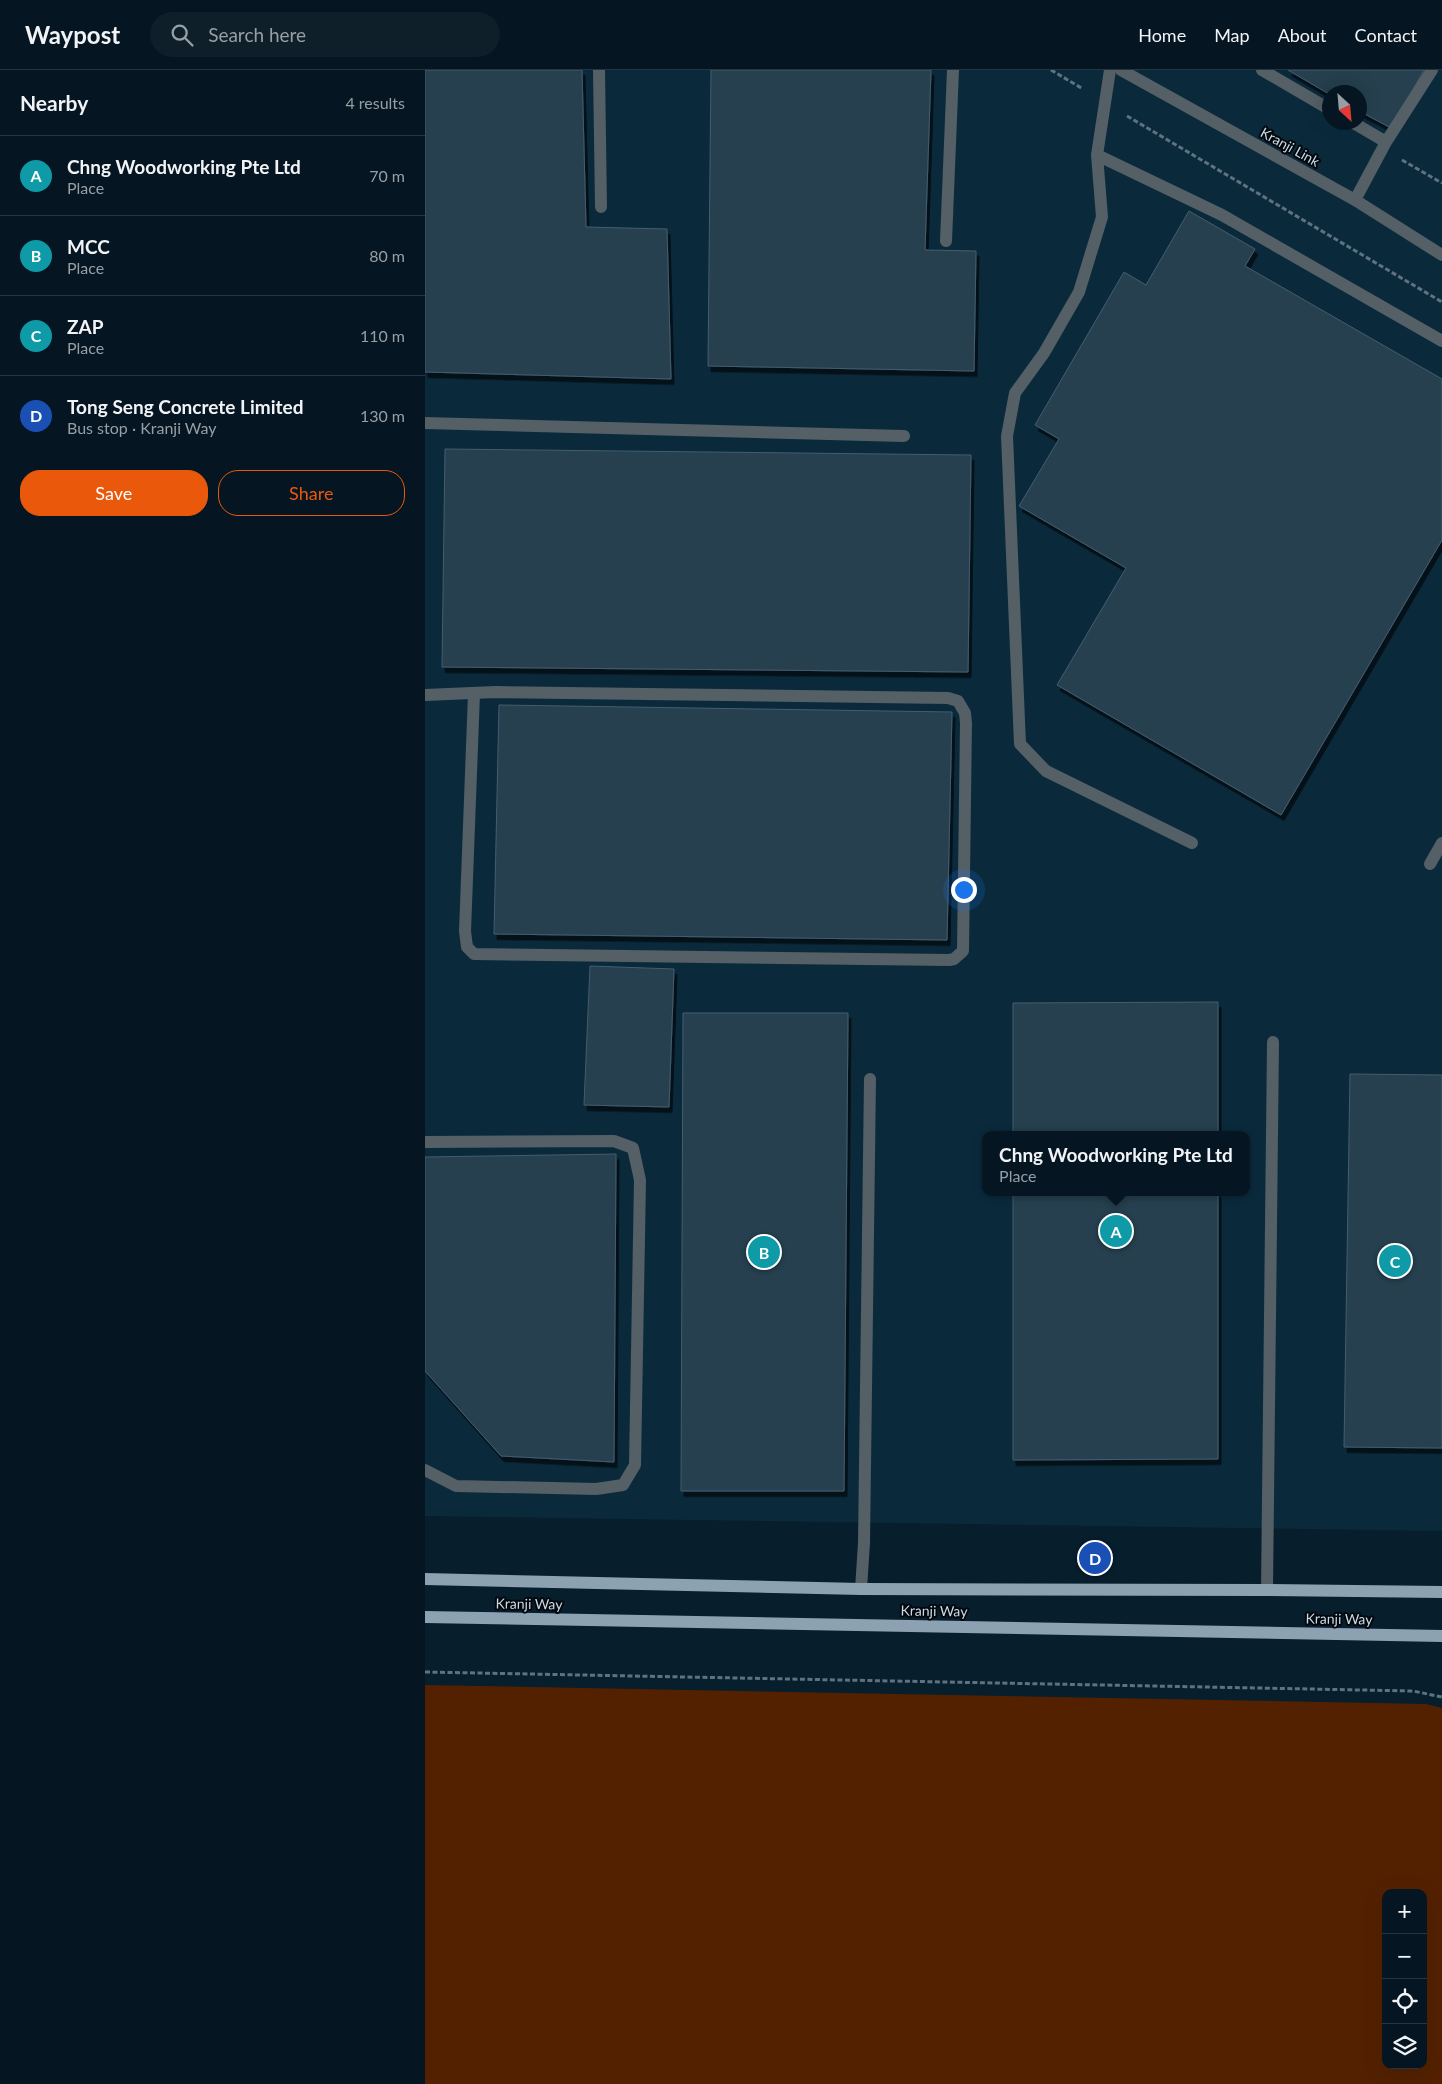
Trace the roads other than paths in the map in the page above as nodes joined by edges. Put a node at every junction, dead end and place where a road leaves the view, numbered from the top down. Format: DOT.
graph roads {
  1 [pos="599,70"];
  2 [pos="953,70"];
  3 [pos="1110,70"];
  4 [pos="1121,70"];
  5 [pos="1262,70"];
  6 [pos="1432,70"];
  7 [pos="1322,105"];
  8 [pos="1366,130"];
  9 [pos="1387,142"];
  10 [pos="1097,156"];
  11 [pos="1355,200"];
  12 [pos="601,207"];
  13 [pos="945,241"];
  14 [pos="1442,255"];
  15 [pos="1442,341"];
  16 [pos="425,423"];
  17 [pos="904,436"];
  18 [pos="474,694"];
  19 [pos="425,695"];
  20 [pos="1192,843"];
  21 [pos="1442,843"];
  22 [pos="1430,864"];
  23 [pos="1273,1042"];
  24 [pos="870,1079"];
  25 [pos="425,1142"];
  26 [pos="425,1470"];
  27 [pos="426,1579"];
  28 [pos="861,1589"];
  29 [pos="1267,1590"];
  30 [pos="1442,1592"];
  31 [pos="425,1617"];
  32 [pos="1442,1636"];
  1 -- 12 [label="street"];
  2 -- 13 [label="street"];
  3 -- 10 [label="street"];
  4 -- 11 [label="street, Kranji Link"];
  5 -- 7 [label="street"];
  6 -- 9 [label="street"];
  8 -- 9 [label="street"];
  9 -- 11 [label="street"];
  10 -- 15 [label="street"];
  10 -- 20 [label="street"];
  11 -- 14 [label="street, Kranji Link"];
  16 -- 17 [label="street"];
  18 -- 18 [label="street"];
  18 -- 19 [label="street"];
  21 -- 22 [label="street"];
  23 -- 29 [label="street"];
  24 -- 28 [label="street"];
  25 -- 26 [label="street"];
  27 -- 28 [label="main road, Kranji Way"];
  28 -- 29 [label="main road, Kranji Way"];
  29 -- 30 [label="main road, Kranji Way"];
  31 -- 32 [label="main road, Kranji Way"];
}
